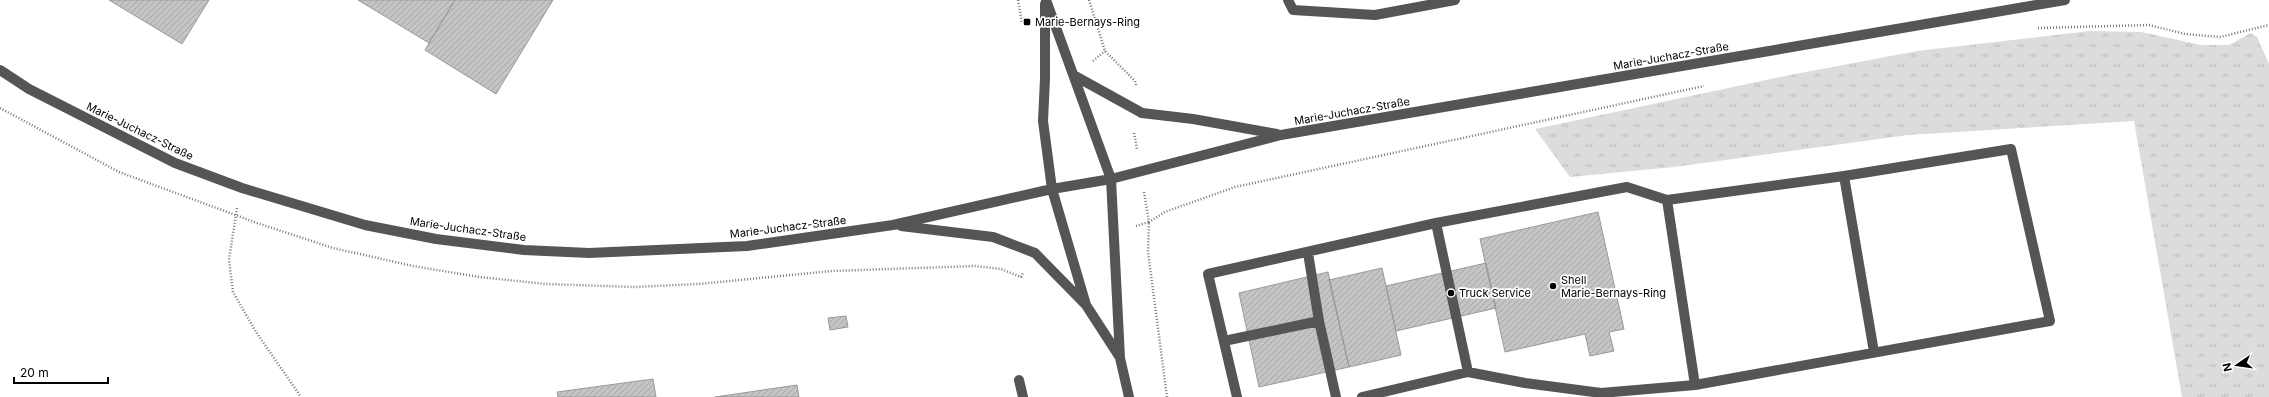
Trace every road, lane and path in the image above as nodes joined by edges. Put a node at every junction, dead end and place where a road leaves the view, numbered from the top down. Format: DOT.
graph roads {
  1 [pos="1045,0"];
  2 [pos="1288,0"];
  3 [pos="1455,0"];
  4 [pos="2065,0"];
  5 [pos="0,70"];
  6 [pos="1075,76"];
  7 [pos="1281,135"];
  8 [pos="1844,176"];
  9 [pos="1111,179"];
  10 [pos="242,188"];
  11 [pos="1052,189"];
  12 [pos="1667,200"];
  13 [pos="1436,223"];
  14 [pos="893,225"];
  15 [pos="1308,253"];
  16 [pos="1086,304"];
  17 [pos="1319,321"];
  18 [pos="1224,342"];
  19 [pos="1874,352"];
  20 [pos="1120,358"];
  21 [pos="1468,372"];
  22 [pos="1019,380"];
  23 [pos="1695,385"];
  24 [pos="1644,389"];
  25 [pos="301,397"];
  26 [pos="1023,397"];
  27 [pos="1129,397"];
  28 [pos="1237,397"];
  29 [pos="1336,397"];
  30 [pos="1362,397"];
  31 [pos="1635,397"];
  1 -- 6 [label="street"];
  1 -- 11 [label="street"];
  2 -- 3 [label="street"];
  4 -- 7 [label="street, Marie-Juchacz-Straße"];
  5 -- 10 [label="street, Marie-Juchacz-Straße"];
  6 -- 7 [label="street, Marie-Juchacz-Straße"];
  6 -- 9 [label="street"];
  7 -- 9 [label="street, Marie-Juchacz-Straße"];
  8 -- 12 [label="street"];
  8 -- 19 [label="street"];
  8 -- 19 [label="street"];
  9 -- 11 [label="street, Marie-Juchacz-Straße"];
  9 -- 20 [label="street"];
  10 -- 14 [label="street, Marie-Juchacz-Straße"];
  10 -- 25 [label="path"];
  11 -- 14 [label="street, Marie-Juchacz-Straße"];
  11 -- 16 [label="street"];
  12 -- 13 [label="street"];
  12 -- 23 [label="street"];
  13 -- 15 [label="street"];
  13 -- 21 [label="street"];
  14 -- 16 [label="street, Marie-Juchacz-Straße"];
  15 -- 17 [label="street"];
  15 -- 18 [label="street"];
  16 -- 20 [label="street"];
  17 -- 18 [label="street"];
  17 -- 29 [label="street"];
  18 -- 28 [label="street"];
  19 -- 23 [label="street"];
  20 -- 27 [label="street"];
  21 -- 24 [label="street"];
  21 -- 30 [label="street"];
  22 -- 26 [label="street"];
  23 -- 24 [label="street"];
  24 -- 31 [label="street"];
}
